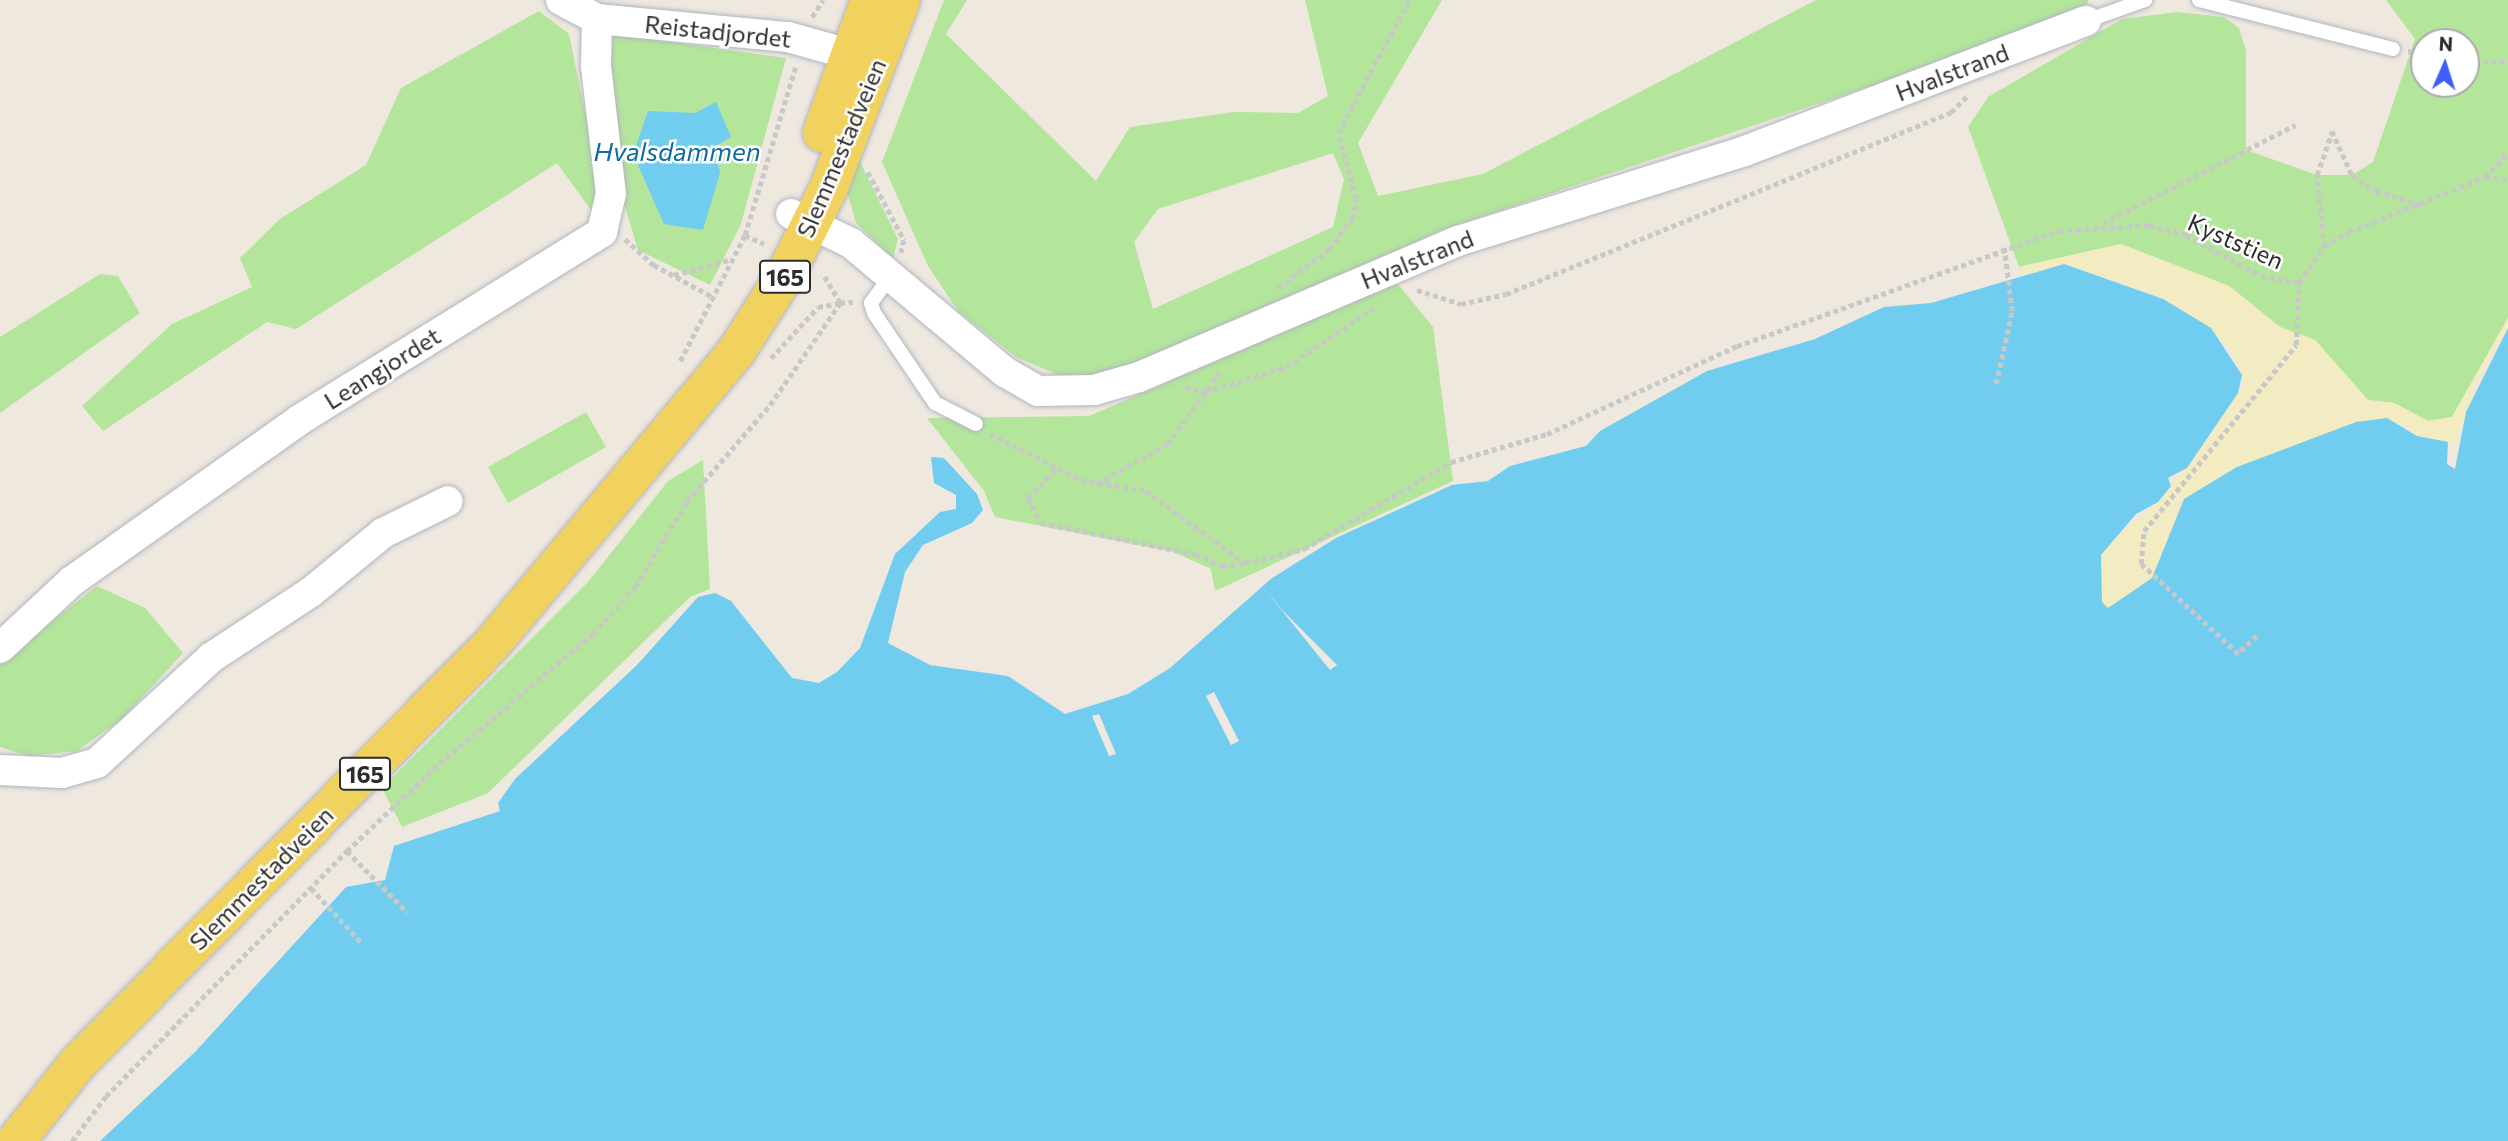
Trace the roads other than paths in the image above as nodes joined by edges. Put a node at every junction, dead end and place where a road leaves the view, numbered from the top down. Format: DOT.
graph roads {
  1 [pos="561,0"];
  2 [pos="870,0"];
  3 [pos="901,0"];
  4 [pos="2116,0"];
  5 [pos="2146,0"];
  6 [pos="2199,0"];
  7 [pos="597,19"];
  8 [pos="2086,21"];
  9 [pos="2393,49"];
  10 [pos="864,58"];
  11 [pos="801,219"];
  12 [pos="892,274"];
  13 [pos="976,424"];
  14 [pos="448,501"];
  15 [pos="0,648"];
  16 [pos="0,770"];
  17 [pos="16,1141"];
  1 -- 7 [label="street, Reistadjordet"];
  2 -- 10 [label="main road, Slemmestadveien / 165"];
  3 -- 10 [label="main road, Slemmestadveien / 165"];
  4 -- 8 [label="lane"];
  5 -- 8 [label="lane"];
  6 -- 9 [label="lane"];
  7 -- 10 [label="street, Reistadjordet"];
  7 -- 15 [label="street, Leangjordet"];
  8 -- 12 [label="street, Hvalstrand"];
  10 -- 11 [label="main road, Slemmestadveien / 165"];
  11 -- 12 [label="street, Hvalstrand"];
  11 -- 17 [label="main road, Slemmestadveien / 165"];
  12 -- 13 [label="lane"];
  14 -- 16 [label="street"];
}
